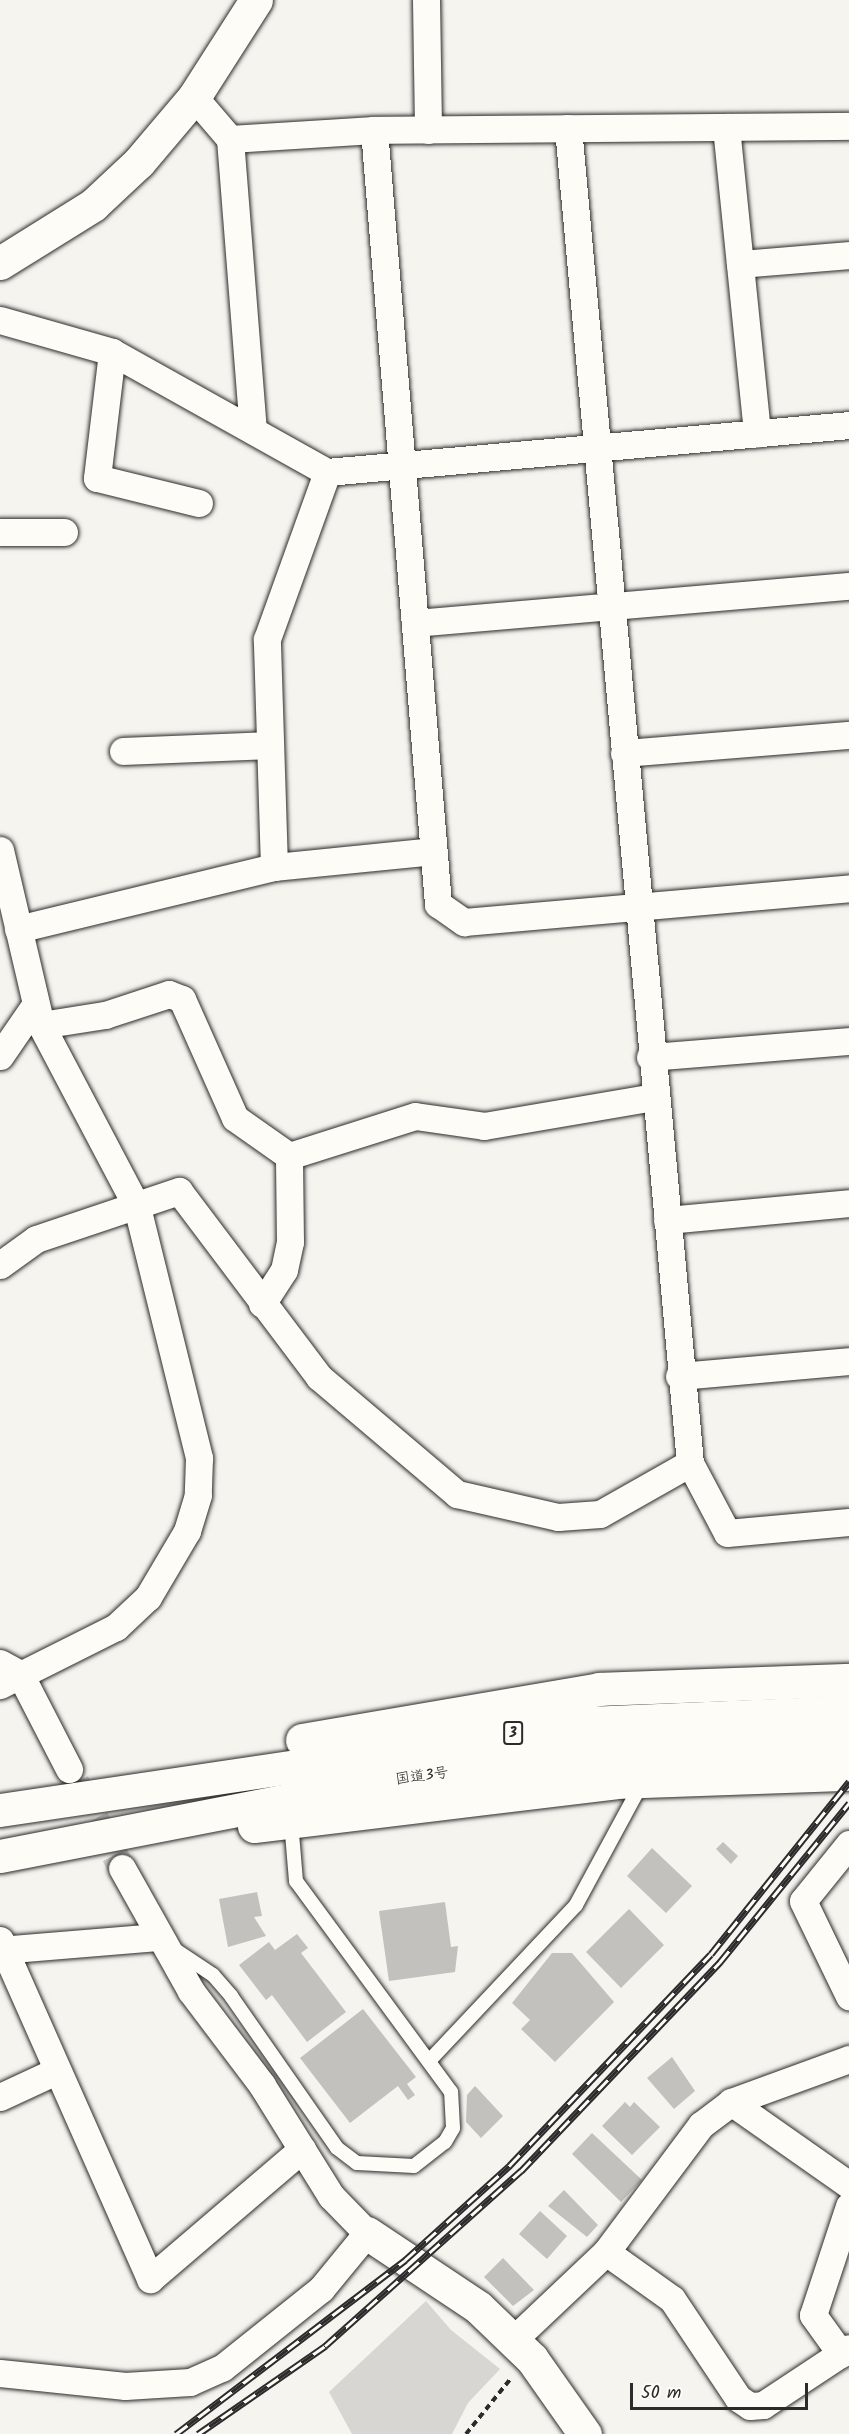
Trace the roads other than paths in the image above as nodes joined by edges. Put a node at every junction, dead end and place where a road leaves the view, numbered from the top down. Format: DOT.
graph roads {
  1 [pos="256,0"];
  2 [pos="426,0"];
  3 [pos="194,97"];
  4 [pos="849,126"];
  5 [pos="726,127"];
  6 [pos="568,128"];
  7 [pos="374,130"];
  8 [pos="428,130"];
  9 [pos="230,139"];
  10 [pos="849,255"];
  11 [pos="0,263"];
  12 [pos="740,264"];
  13 [pos="0,320"];
  14 [pos="112,352"];
  15 [pos="849,425"];
  16 [pos="253,430"];
  17 [pos="756,433"];
  18 [pos="595,447"];
  19 [pos="400,468"];
  20 [pos="327,472"];
  21 [pos="199,503"];
  22 [pos="0,532"];
  23 [pos="64,532"];
  24 [pos="849,586"];
  25 [pos="610,606"];
  26 [pos="415,623"];
  27 [pos="849,735"];
  28 [pos="270,745"];
  29 [pos="123,751"];
  30 [pos="624,753"];
  31 [pos="0,850"];
  32 [pos="433,850"];
  33 [pos="274,867"];
  34 [pos="849,888"];
  35 [pos="640,909"];
  36 [pos="18,929"];
  37 [pos="38,1015"];
  38 [pos="849,1041"];
  39 [pos="0,1056"];
  40 [pos="650,1057"];
  41 [pos="653,1097"];
  42 [pos="289,1156"];
  43 [pos="849,1203"];
  44 [pos="137,1207"];
  45 [pos="667,1221"];
  46 [pos="0,1265"];
  47 [pos="262,1304"];
  48 [pos="849,1361"];
  49 [pos="679,1376"];
  50 [pos="690,1463"];
  51 [pos="849,1522"];
  52 [pos="7,1674"];
  53 [pos="849,1680"];
  54 [pos="849,1712"];
  55 [pos="843,1743"];
  56 [pos="69,1768"];
  57 [pos="834,1774"];
  58 [pos="642,1781"];
  59 [pos="180,1782"];
  60 [pos="0,1810"];
  61 [pos="291,1821"];
  62 [pos="186,1823"];
  63 [pos="849,1844"];
  64 [pos="0,1856"];
  65 [pos="122,1868"];
  66 [pos="157,1938"];
  67 [pos="1,1947"];
  68 [pos="843,1967"];
  69 [pos="849,1996"];
  70 [pos="849,2059"];
  71 [pos="430,2060"];
  72 [pos="54,2072"];
  73 [pos="0,2097"];
  74 [pos="731,2102"];
  75 [pos="302,2149"];
  76 [pos="849,2185"];
  77 [pos="849,2206"];
  78 [pos="367,2233"];
  79 [pos="606,2252"];
  80 [pos="845,2351"];
  81 [pos="515,2356"];
  82 [pos="0,2373"];
  83 [pos="585,2434"];
  1 -- 3 [label="main road"];
  2 -- 8 [label="street"];
  3 -- 9 [label="street"];
  3 -- 11 [label="main road"];
  4 -- 5 [label="street"];
  5 -- 6 [label="street"];
  5 -- 12 [label="street"];
  6 -- 8 [label="street"];
  6 -- 18 [label="street"];
  7 -- 8 [label="street"];
  7 -- 9 [label="street"];
  7 -- 19 [label="street"];
  9 -- 16 [label="street"];
  10 -- 12 [label="street"];
  12 -- 17 [label="street"];
  13 -- 14 [label="street"];
  14 -- 16 [label="street"];
  14 -- 21 [label="street"];
  15 -- 17 [label="street"];
  16 -- 20 [label="street"];
  17 -- 18 [label="street"];
  18 -- 19 [label="street"];
  18 -- 25 [label="street"];
  19 -- 20 [label="street"];
  19 -- 26 [label="street"];
  20 -- 28 [label="street"];
  22 -- 23 [label="street"];
  24 -- 25 [label="street"];
  25 -- 26 [label="street"];
  25 -- 30 [label="street"];
  26 -- 32 [label="street"];
  27 -- 30 [label="street"];
  28 -- 29 [label="street"];
  28 -- 33 [label="street"];
  30 -- 35 [label="street"];
  31 -- 36 [label="street"];
  32 -- 33 [label="street"];
  32 -- 35 [label="street"];
  33 -- 36 [label="street"];
  34 -- 35 [label="street"];
  35 -- 40 [label="street"];
  36 -- 37 [label="street"];
  37 -- 39 [label="street"];
  37 -- 42 [label="street"];
  37 -- 44 [label="street"];
  38 -- 40 [label="street"];
  40 -- 41 [label="street"];
  41 -- 42 [label="street"];
  41 -- 45 [label="street"];
  42 -- 47 [label="street"];
  43 -- 45 [label="street"];
  44 -- 46 [label="street"];
  44 -- 47 [label="street"];
  44 -- 52 [label="street"];
  45 -- 49 [label="street"];
  47 -- 50 [label="street"];
  48 -- 49 [label="street"];
  49 -- 50 [label="street"];
  50 -- 51 [label="street"];
  52 -- 56 [label="street"];
  53 -- 59 [label="main road"];
  54 -- 59 [label="main road, 3"];
  55 -- 62 [label="main road, 国道3号 / 3"];
  57 -- 58 [label="main road"];
  58 -- 61 [label="main road"];
  58 -- 71 [label="lane"];
  59 -- 60 [label="main road, 3"];
  61 -- 62 [label="main road"];
  61 -- 71 [label="lane"];
  62 -- 64 [label="main road, 国道3号 / 3"];
  63 -- 68 [label="street"];
  65 -- 66 [label="street"];
  66 -- 67 [label="street"];
  66 -- 71 [label="lane"];
  66 -- 75 [label="street"];
  67 -- 72 [label="street"];
  68 -- 69 [label="street"];
  70 -- 74 [label="street"];
  72 -- 73 [label="street"];
  72 -- 75 [label="street"];
  74 -- 76 [label="street"];
  74 -- 79 [label="street"];
  75 -- 78 [label="street"];
  77 -- 80 [label="street"];
  78 -- 81 [label="main road"];
  78 -- 82 [label="street"];
  79 -- 80 [label="street"];
  79 -- 81 [label="street"];
  81 -- 83 [label="main road"];
}
